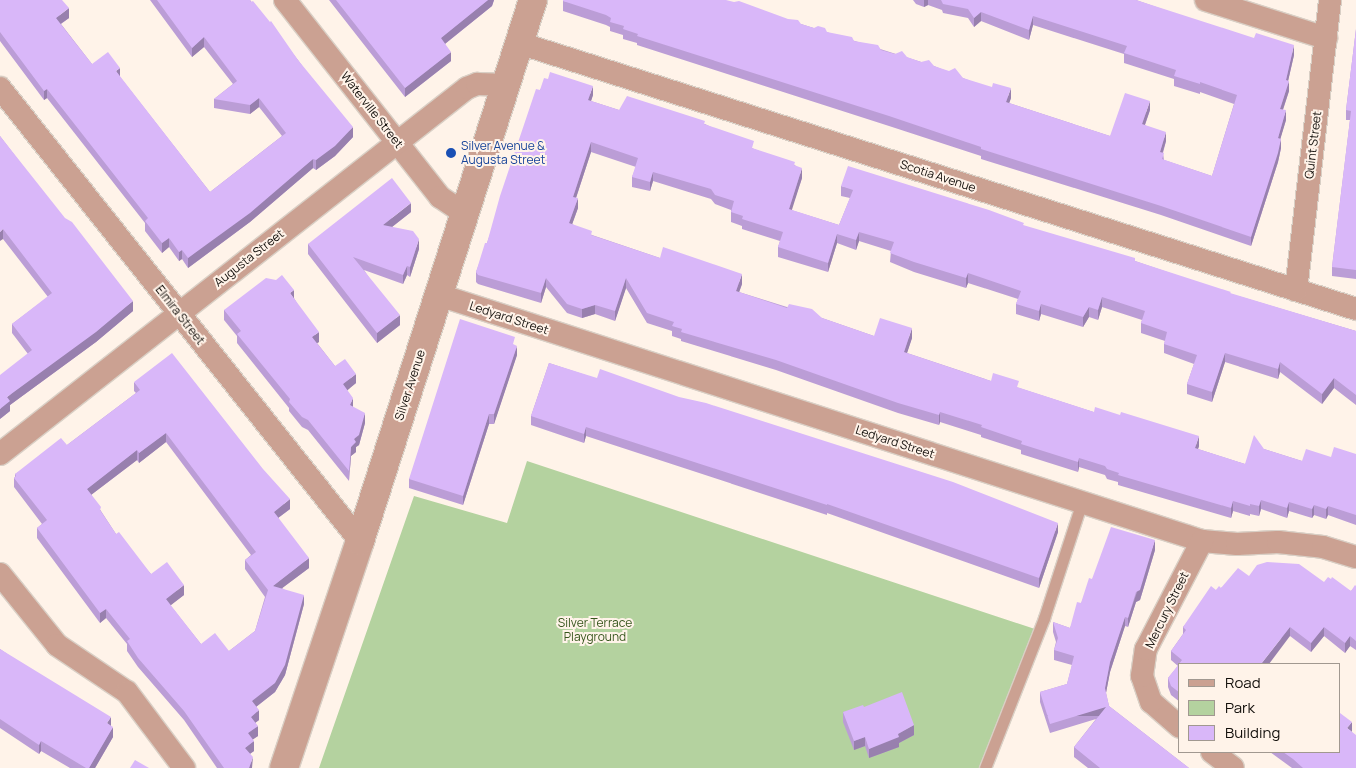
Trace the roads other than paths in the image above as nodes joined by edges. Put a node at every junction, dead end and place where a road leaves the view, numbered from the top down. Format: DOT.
graph roads {
  1 [pos="285,0"];
  2 [pos="532,0"];
  3 [pos="1206,0"];
  4 [pos="1330,0"];
  5 [pos="1326,38"];
  6 [pos="519,43"];
  7 [pos="506,85"];
  8 [pos="0,88"];
  9 [pos="397,142"];
  10 [pos="464,213"];
  11 [pos="1296,290"];
  12 [pos="439,295"];
  13 [pos="1356,309"];
  14 [pos="178,313"];
  15 [pos="0,454"];
  16 [pos="1082,502"];
  17 [pos="360,541"];
  18 [pos="1202,541"];
  19 [pos="1356,557"];
  20 [pos="0,574"];
  21 [pos="1178,725"];
  22 [pos="1213,753"];
  23 [pos="184,768"];
  24 [pos="284,768"];
  25 [pos="985,768"];
  26 [pos="1233,768"];
  1 -- 9 [label="street, Waterville Street"];
  2 -- 6 [label="street, Silver Avenue"];
  3 -- 5 [label="street"];
  4 -- 5 [label="street, Quint Street"];
  5 -- 11 [label="street, Quint Street"];
  6 -- 7 [label="street, Silver Avenue"];
  6 -- 11 [label="street, Scotia Avenue"];
  7 -- 9 [label="street, Augusta Street"];
  7 -- 10 [label="street, Silver Avenue"];
  8 -- 14 [label="street, Elmira Street"];
  9 -- 10 [label="street, Waterville Street"];
  9 -- 14 [label="street, Augusta Street"];
  10 -- 12 [label="street, Silver Avenue"];
  11 -- 13 [label="street, Scotia Avenue"];
  12 -- 16 [label="street, Ledyard Street"];
  12 -- 17 [label="street, Silver Avenue"];
  14 -- 15 [label="street, Augusta Street"];
  14 -- 17 [label="street, Elmira Street"];
  16 -- 18 [label="street, Ledyard Street"];
  16 -- 25 [label="lane"];
  17 -- 24 [label="street, Silver Avenue"];
  18 -- 19 [label="street, Ledyard Street"];
  18 -- 21 [label="street, Mercury Street"];
  20 -- 23 [label="street"];
  22 -- 26 [label="street"];
}
